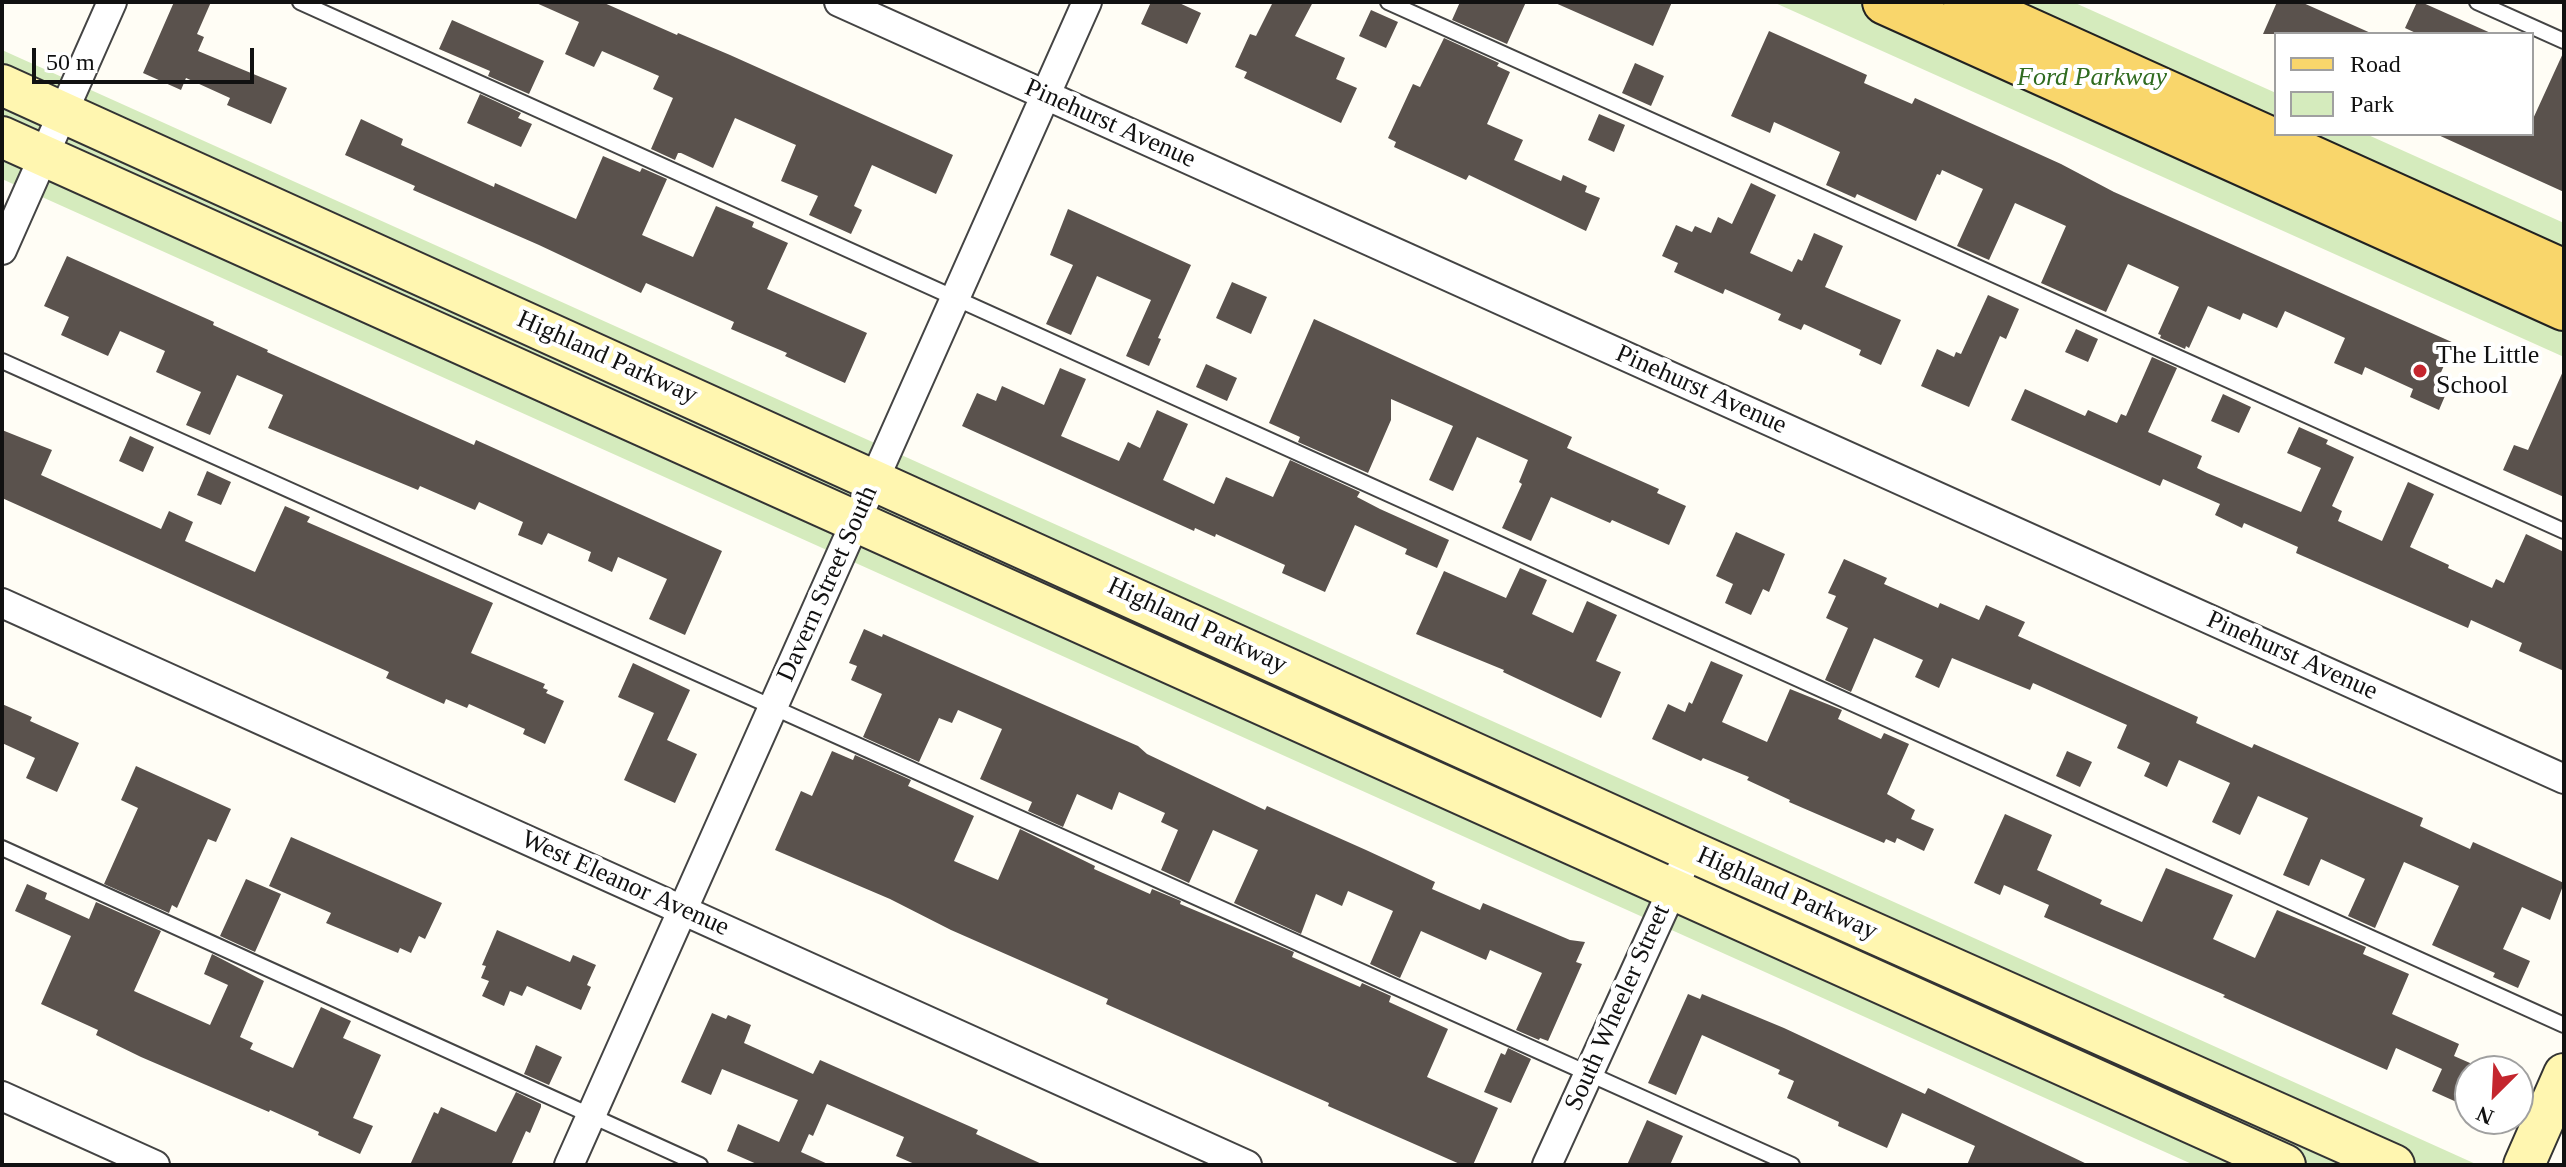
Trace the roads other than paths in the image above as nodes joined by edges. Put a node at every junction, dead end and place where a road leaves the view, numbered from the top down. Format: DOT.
graph roads {
  1 [pos="112,2"];
  2 [pos="300,2"];
  3 [pos="839,2"];
  4 [pos="1087,2"];
  5 [pos="1388,2"];
  6 [pos="1885,2"];
  7 [pos="1966,2"];
  8 [pos="2477,2"];
  9 [pos="2564,41"];
  10 [pos="2,85"];
  11 [pos="1046,95"];
  12 [pos="63,112"];
  13 [pos="2,137"];
  14 [pos="44,156"];
  15 [pos="2,250"];
  16 [pos="2564,272"];
  17 [pos="955,297"];
  18 [pos="2564,308"];
  19 [pos="2,361"];
  20 [pos="874,479"];
  21 [pos="855,521"];
  22 [pos="2564,531"];
  23 [pos="2,603"];
  24 [pos="772,708"];
  25 [pos="2564,779"];
  26 [pos="2,848"];
  27 [pos="1690,851"];
  28 [pos="1672,889"];
  29 [pos="682,910"];
  30 [pos="2564,1025"];
  31 [pos="1588,1073"];
  32 [pos="2564,1074"];
  33 [pos="2,1096"];
  34 [pos="591,1116"];
  35 [pos="155,1165"];
  36 [pos="569,1165"];
  37 [pos="700,1165"];
  38 [pos="1247,1165"];
  39 [pos="1547,1165"];
  40 [pos="1792,1165"];
  41 [pos="2285,1165"];
  42 [pos="2394,1165"];
  43 [pos="2524,1165"];
  1 -- 12 [label="street"];
  2 -- 17 [label="lane"];
  3 -- 11 [label="street, Pinehurst Avenue"];
  4 -- 11 [label="street, Davern Street South"];
  5 -- 22 [label="lane"];
  6 -- 18 [label="main road"];
  7 -- 16 [label="main road"];
  8 -- 9 [label="lane"];
  10 -- 12 [label="street, Highland Parkway"];
  11 -- 17 [label="street, Davern Street South"];
  11 -- 25 [label="street, Pinehurst Avenue"];
  12 -- 14 [label="street"];
  12 -- 20 [label="street, Highland Parkway"];
  13 -- 14 [label="street, Highland Parkway"];
  14 -- 15 [label="street"];
  14 -- 21 [label="street, Highland Parkway"];
  17 -- 20 [label="street, Davern Street South"];
  17 -- 30 [label="lane"];
  19 -- 24 [label="lane"];
  20 -- 21 [label="street, Davern Street South"];
  20 -- 27 [label="street, Highland Parkway"];
  21 -- 24 [label="street, Davern Street South"];
  21 -- 28 [label="street, Highland Parkway"];
  23 -- 29 [label="street, West Eleanor Avenue"];
  24 -- 29 [label="street, Davern Street South"];
  24 -- 31 [label="lane"];
  26 -- 34 [label="lane"];
  27 -- 28 [label="street, South Wheeler Street"];
  27 -- 42 [label="street, Highland Parkway"];
  28 -- 31 [label="street, South Wheeler Street"];
  28 -- 41 [label="street, Highland Parkway"];
  29 -- 34 [label="street, Davern Street South"];
  29 -- 38 [label="street, West Eleanor Avenue"];
  31 -- 39 [label="street, South Wheeler Street"];
  31 -- 40 [label="lane"];
  32 -- 43 [label="street"];
  33 -- 35 [label="street"];
  34 -- 36 [label="street, Davern Street South"];
  34 -- 37 [label="lane"];
}
